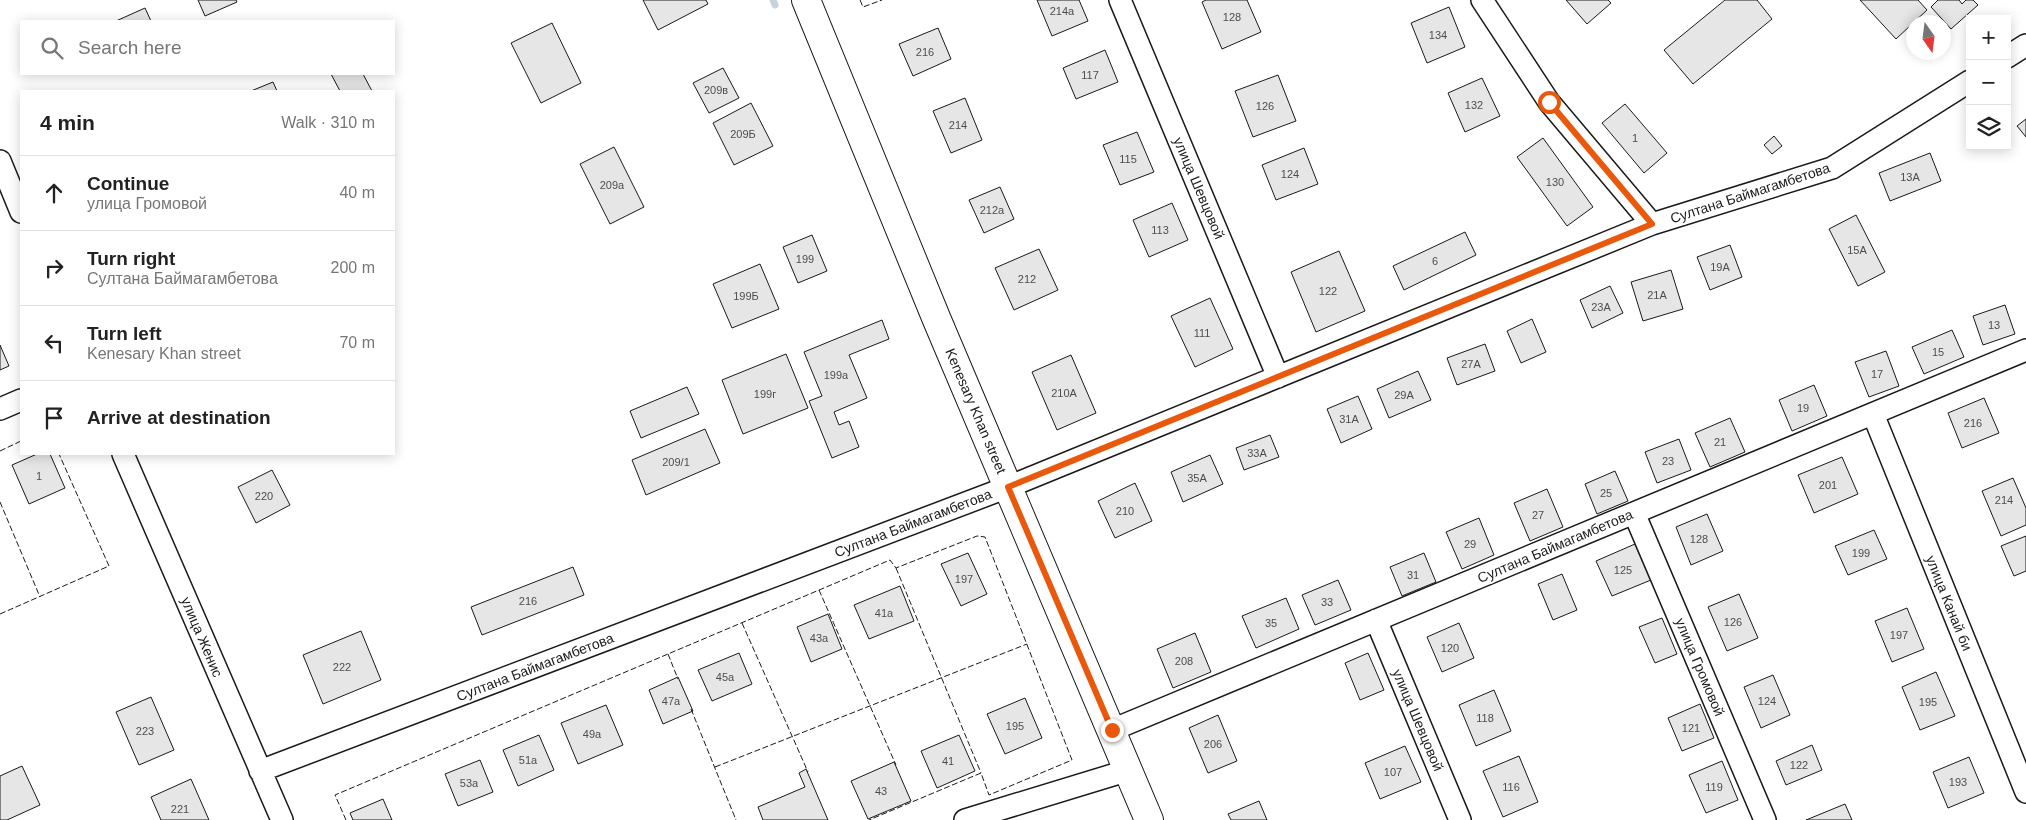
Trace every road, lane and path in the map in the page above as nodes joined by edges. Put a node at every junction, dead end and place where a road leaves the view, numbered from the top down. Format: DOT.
graph roads {
  1 [pos="806,0"];
  2 [pos="1120,0"];
  3 [pos="1482,0"];
  4 [pos="2026,45"];
  5 [pos="2011,54"];
  6 [pos="1966,84"];
  7 [pos="0,161"];
  8 [pos="20,210"];
  9 [pos="1652,224"];
  10 [pos="2026,350"];
  11 [pos="1278,377"];
  12 [pos="20,400"];
  13 [pos="0,409"];
  14 [pos="1873,414"];
  15 [pos="124,455"];
  16 [pos="1008,487"];
  17 [pos="1634,513"];
  18 [pos="1376,620"];
  19 [pos="1112,730"];
  20 [pos="1129,770"];
  21 [pos="260,771"];
  22 [pos="2026,792"];
  23 [pos="282,820"];
  24 [pos="965,820"];
  25 [pos="1149,820"];
  26 [pos="1460,820"];
  27 [pos="1765,820"];
  1 -- 16 [label="main road, Kenesary Khan street"];
  2 -- 11 [label="street, улица Шевцовой"];
  3 -- 9 [label="street"];
  4 -- 5 [label="street"];
  6 -- 9 [label="street, Султана Баймагамбетова"];
  7 -- 8 [label="street"];
  9 -- 11 [label="street, Султана Баймагамбетова"];
  10 -- 14 [label="street, Султана Баймагамбетова"];
  11 -- 16 [label="street, Султана Баймагамбетова"];
  12 -- 13 [label="street"];
  14 -- 17 [label="street, Султана Баймагамбетова"];
  14 -- 22 [label="street, улица Канай би"];
  15 -- 21 [label="street, улица Женис"];
  16 -- 19 [label="main road, Kenesary Khan street"];
  16 -- 21 [label="street, Султана Баймагамбетова"];
  17 -- 18 [label="street, Султана Баймагамбетова"];
  17 -- 27 [label="street, улица Громовой"];
  18 -- 19 [label="street, Султана Баймагамбетова"];
  18 -- 26 [label="street, улица Шевцовой"];
  19 -- 20 [label="main road, Kenesary Khan street"];
  20 -- 24 [label="street"];
  20 -- 25 [label="main road, Kenesary Khan street"];
  21 -- 23 [label="street, улица Женис"];
}
